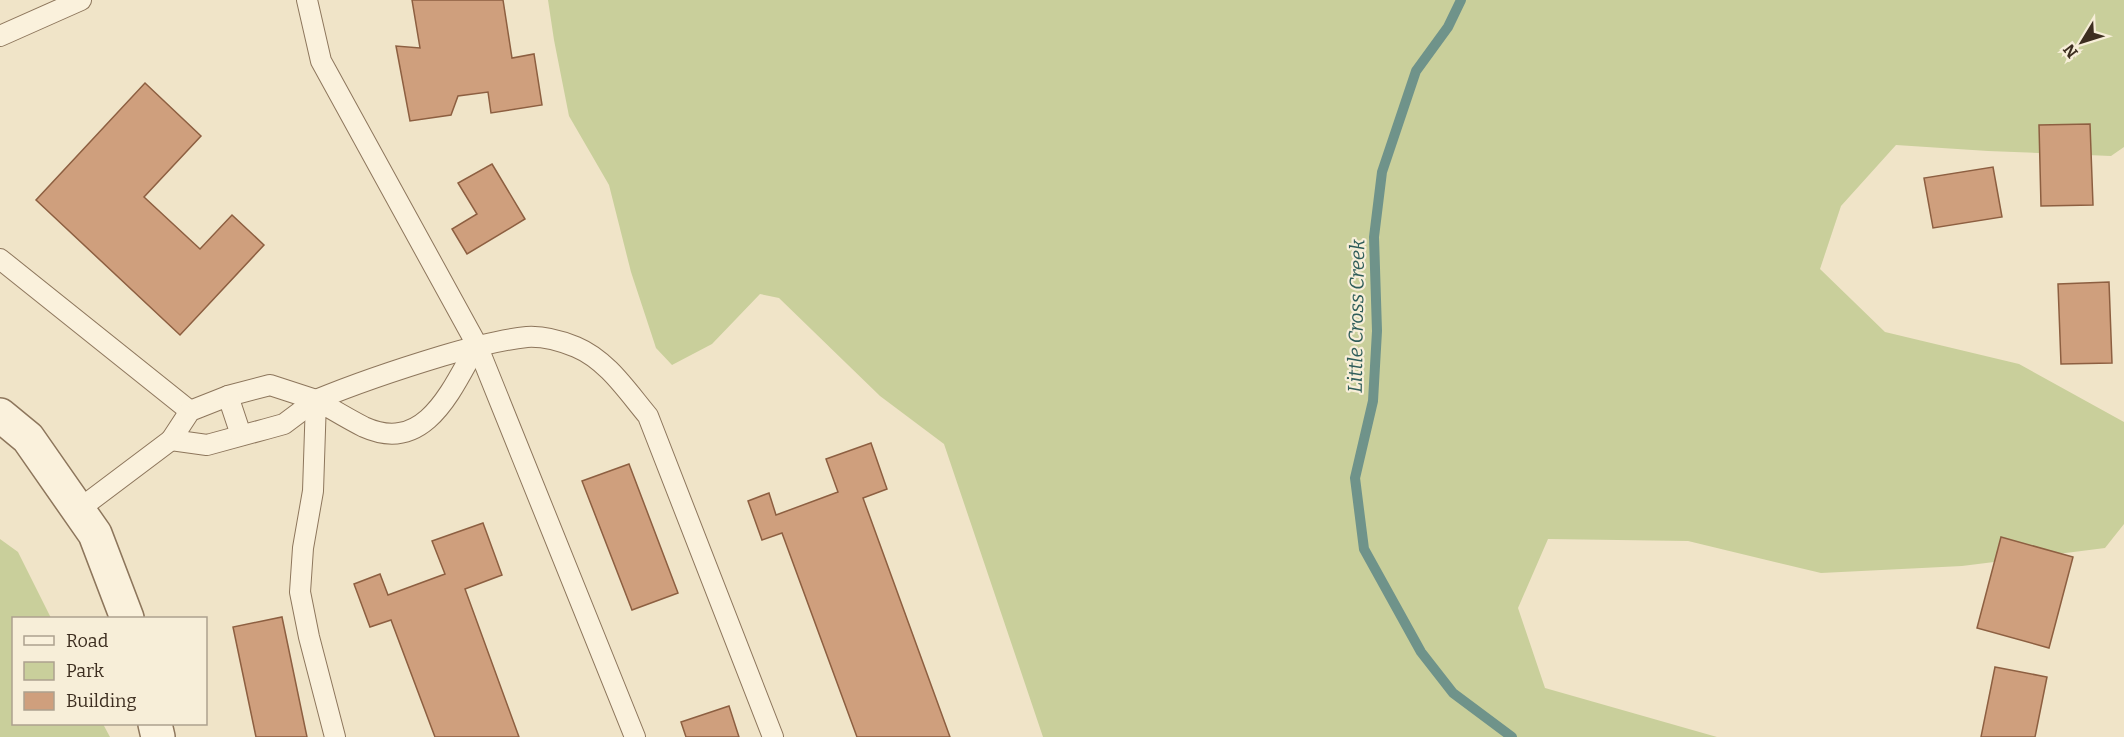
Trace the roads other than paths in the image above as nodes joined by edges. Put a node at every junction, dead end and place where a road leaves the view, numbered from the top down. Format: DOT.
graph roads {
  1 [pos="81,0"];
  2 [pos="307,0"];
  3 [pos="0,36"];
  4 [pos="0,259"];
  5 [pos="477,345"];
  6 [pos="228,396"];
  7 [pos="316,400"];
  8 [pos="190,411"];
  9 [pos="0,415"];
  10 [pos="241,435"];
  11 [pos="171,440"];
  12 [pos="78,510"];
  13 [pos="127,617"];
  14 [pos="335,737"];
  15 [pos="635,737"];
  16 [pos="772,737"];
  1 -- 3 [label="lane"];
  2 -- 5 [label="lane"];
  4 -- 8 [label="lane"];
  5 -- 7 [label="lane"];
  5 -- 7 [label="lane"];
  5 -- 15 [label="lane"];
  5 -- 16 [label="lane"];
  6 -- 7 [label="lane"];
  6 -- 8 [label="lane"];
  6 -- 10 [label="lane"];
  7 -- 10 [label="lane"];
  7 -- 14 [label="lane"];
  8 -- 11 [label="lane"];
  9 -- 12 [label="street"];
  10 -- 11 [label="lane"];
  11 -- 12 [label="lane"];
  12 -- 13 [label="street"];
}
